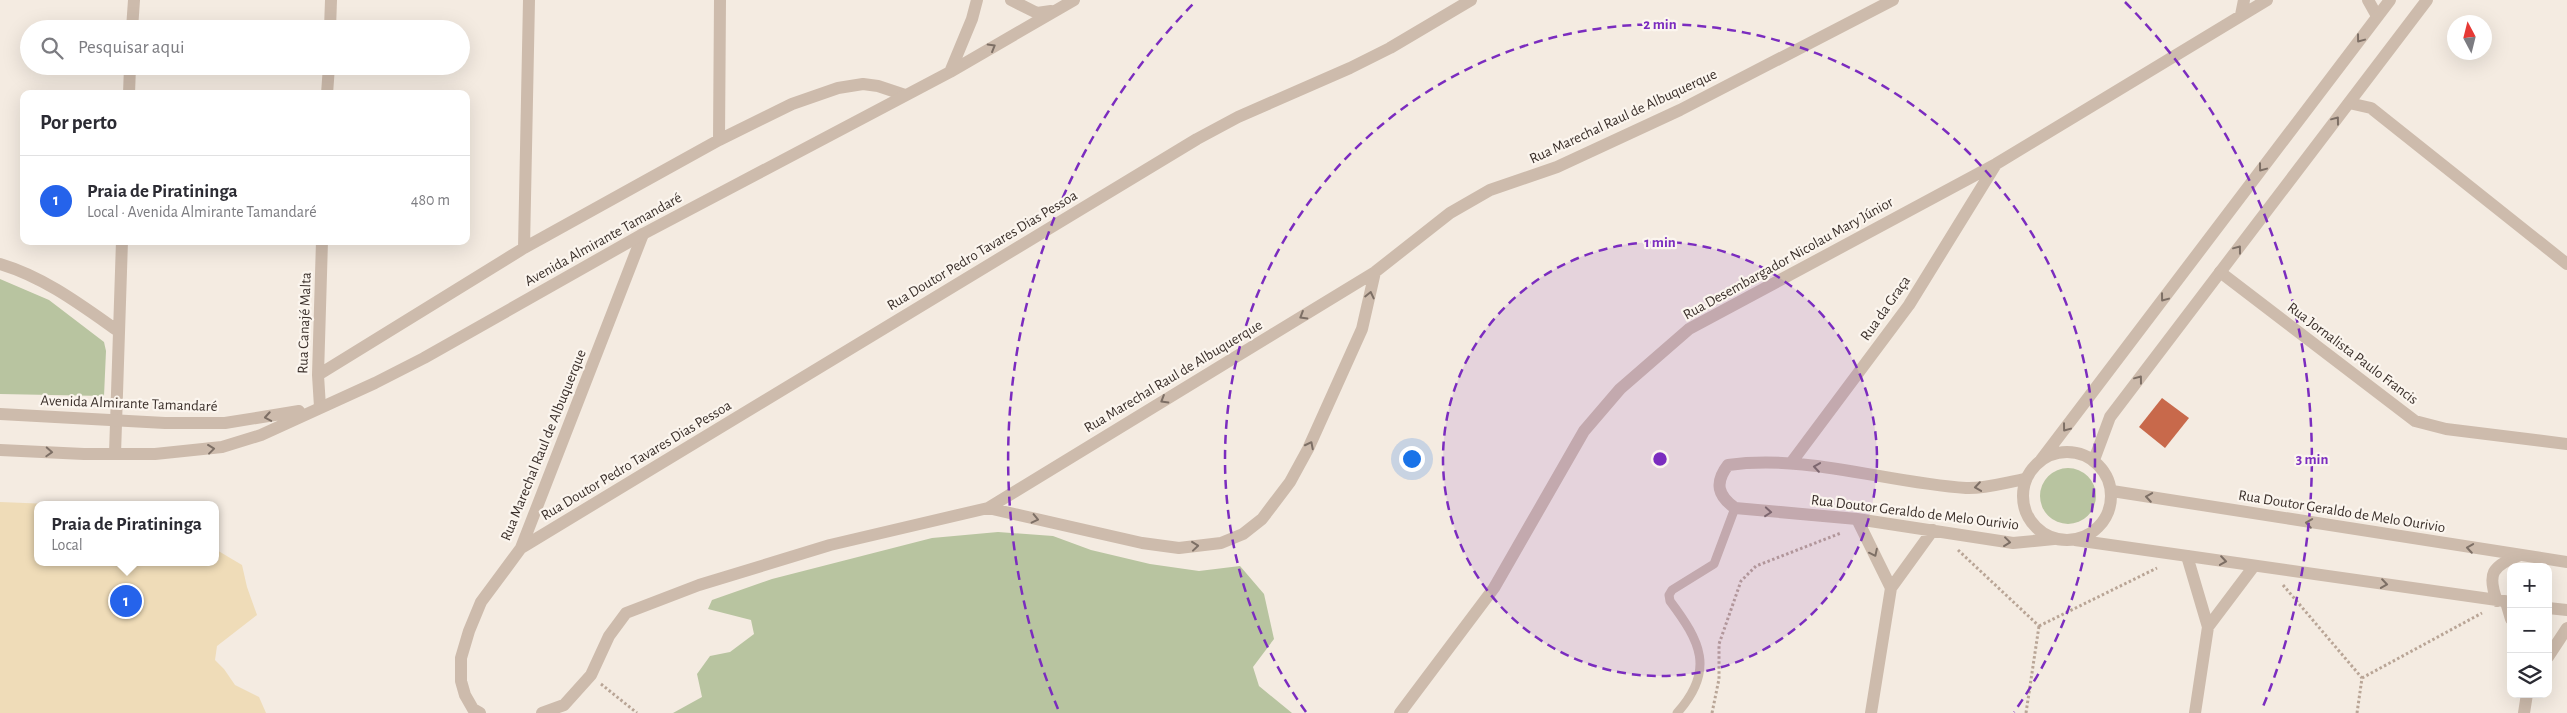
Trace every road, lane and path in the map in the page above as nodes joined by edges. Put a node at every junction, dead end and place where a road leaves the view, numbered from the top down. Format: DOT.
graph roads {
  1 [pos="134,0"];
  2 [pos="331,0"];
  3 [pos="529,0"];
  4 [pos="720,0"];
  5 [pos="977,0"];
  6 [pos="1011,0"];
  7 [pos="1074,0"];
  8 [pos="1471,0"];
  9 [pos="1893,0"];
  10 [pos="2244,0"];
  11 [pos="2267,0"];
  12 [pos="2368,0"];
  13 [pos="2390,0"];
  14 [pos="2427,0"];
  15 [pos="1056,10"];
  16 [pos="2242,15"];
  17 [pos="2377,16"];
  18 [pos="133,20"];
  19 [pos="330,20"];
  20 [pos="950,72"];
  21 [pos="130,75"];
  22 [pos="328,75"];
  23 [pos="2362,85"];
  24 [pos="129,90"];
  25 [pos="328,90"];
  26 [pos="905,95"];
  27 [pos="2349,103"];
  28 [pos="2371,108"];
  29 [pos="719,140"];
  30 [pos="1996,164"];
  31 [pos="643,234"];
  32 [pos="122,245"];
  33 [pos="322,245"];
  34 [pos="524,248"];
  35 [pos="0,264"];
  36 [pos="2567,264"];
  37 [pos="1375,272"];
  38 [pos="2220,272"];
  39 [pos="118,331"];
  40 [pos="318,375"];
  41 [pos="318,407"];
  42 [pos="0,414"];
  43 [pos="116,420"];
  44 [pos="2567,444"];
  45 [pos="0,450"];
  46 [pos="115,454"];
  47 [pos="2041,460"];
  48 [pos="2094,460"];
  49 [pos="1791,463"];
  50 [pos="2026,479"];
  51 [pos="2112,491"];
  52 [pos="988,508"];
  53 [pos="1736,508"];
  54 [pos="1859,522"];
  55 [pos="1936,530"];
  56 [pos="2054,539"];
  57 [pos="2075,540"];
  58 [pos="521,548"];
  59 [pos="2184,556"];
  60 [pos="2518,556"];
  61 [pos="2567,562"];
  62 [pos="2254,566"];
  63 [pos="2268,568"];
  64 [pos="1891,588"];
  65 [pos="2504,602"];
  66 [pos="2552,608"];
  67 [pos="2567,610"];
  68 [pos="2039,626"];
  69 [pos="2208,627"];
  70 [pos="2567,628"];
  71 [pos="2551,653"];
  72 [pos="590,675"];
  73 [pos="2362,678"];
  74 [pos="2526,698"];
  75 [pos="480,713"];
  76 [pos="542,713"];
  77 [pos="637,713"];
  78 [pos="1400,713"];
  79 [pos="1677,713"];
  80 [pos="1712,713"];
  81 [pos="1871,713"];
  82 [pos="2026,713"];
  83 [pos="2196,713"];
  84 [pos="2357,713"];
  85 [pos="2524,713"];
  1 -- 18 [label="street"];
  2 -- 19 [label="street"];
  3 -- 34 [label="street"];
  4 -- 29 [label="street"];
  5 -- 20 [label="street"];
  6 -- 15 [label="street"];
  7 -- 15 [label="street, Avenida Almirante Tamandaré"];
  8 -- 58 [label="street, Rua Doutor Pedro Tavares Dias Pessoa"];
  9 -- 37 [label="street, Rua Marechal Raul de Albuquerque"];
  10 -- 16 [label="street"];
  11 -- 16 [label="street, Rua Desembargador Nicolau Mary Júnior"];
  12 -- 17 [label="street"];
  13 -- 17 [label="street"];
  14 -- 23 [label="street"];
  20 -- 15 [label="street, Avenida Almirante Tamandaré, one-way"];
  16 -- 30 [label="street, Rua Desembargador Nicolau Mary Júnior"];
  17 -- 47 [label="street, one-way"];
  20 -- 26 [label="street, Avenida Almirante Tamandaré"];
  21 -- 24 [label="street"];
  22 -- 25 [label="street"];
  23 -- 27 [label="street"];
  23 -- 28 [label="street"];
  26 -- 29 [label="street, Avenida Almirante Tamandaré"];
  26 -- 31 [label="street, Avenida Almirante Tamandaré"];
  27 -- 28 [label="street"];
  38 -- 27 [label="street, one-way"];
  28 -- 36 [label="street"];
  29 -- 34 [label="street, Avenida Almirante Tamandaré"];
  30 -- 49 [label="street, Rua da Graça"];
  30 -- 78 [label="street, Rua Desembargador Nicolau Mary Júnior"];
  31 -- 41 [label="street, Avenida Almirante Tamandaré"];
  31 -- 58 [label="street, Rua Marechal Raul de Albuquerque"];
  32 -- 39 [label="street"];
  33 -- 40 [label="street, Rua Canajé Malta"];
  34 -- 40 [label="street, Avenida Almirante Tamandaré"];
  35 -- 39 [label="street"];
  37 -- 52 [label="street, Rua Marechal Raul de Albuquerque, one-way"];
  52 -- 37 [label="street, Rua Marechal Raul de Albuquerque, one-way"];
  38 -- 44 [label="street, Rua Jornalista Paulo Francis"];
  48 -- 38 [label="street, one-way"];
  39 -- 43 [label="street"];
  40 -- 41 [label="street, Rua Canajé Malta"];
  41 -- 43 [label="street, Avenida Almirante Tamandaré, one-way"];
  46 -- 41 [label="street, Avenida Almirante Tamandaré, one-way"];
  42 -- 43 [label="street, Avenida Almirante Tamandaré"];
  43 -- 46 [label="street"];
  45 -- 46 [label="street, Avenida Almirante Tamandaré, one-way"];
  47 -- 48 [label="street"];
  47 -- 50 [label="street"];
  48 -- 51 [label="street"];
  50 -- 49 [label="street, Rua Doutor Geraldo de Melo Ourivio, one-way"];
  49 -- 53 [label="street, Rua Doutor Geraldo de Melo Ourivio"];
  50 -- 56 [label="street"];
  51 -- 57 [label="street"];
  60 -- 51 [label="street, Rua Doutor Geraldo de Melo Ourivio, one-way"];
  52 -- 72 [label="street, Rua Marechal Raul de Albuquerque"];
  53 -- 54 [label="street, Rua Doutor Geraldo de Melo Ourivio, one-way"];
  53 -- 79 [label="lane"];
  54 -- 55 [label="street, Rua Doutor Geraldo de Melo Ourivio"];
  54 -- 64 [label="street, one-way"];
  54 -- 80 [label="path"];
  55 -- 56 [label="street, Rua Doutor Geraldo de Melo Ourivio, one-way"];
  55 -- 64 [label="street"];
  55 -- 68 [label="path"];
  56 -- 57 [label="street"];
  57 -- 59 [label="street"];
  58 -- 75 [label="street, Rua Marechal Raul de Albuquerque"];
  59 -- 62 [label="street, one-way"];
  59 -- 68 [label="path"];
  59 -- 69 [label="street"];
  60 -- 61 [label="street, Rua Doutor Geraldo de Melo Ourivio"];
  60 -- 65 [label="street"];
  62 -- 63 [label="street"];
  62 -- 69 [label="street"];
  63 -- 65 [label="street, one-way"];
  63 -- 73 [label="path"];
  64 -- 81 [label="street"];
  65 -- 73 [label="path"];
  66 -- 67 [label="street"];
  68 -- 82 [label="path"];
  69 -- 83 [label="street"];
  70 -- 71 [label="street"];
  72 -- 76 [label="street, Rua Marechal Raul de Albuquerque"];
  72 -- 77 [label="path"];
  73 -- 84 [label="path"];
  74 -- 85 [label="street"];
}
